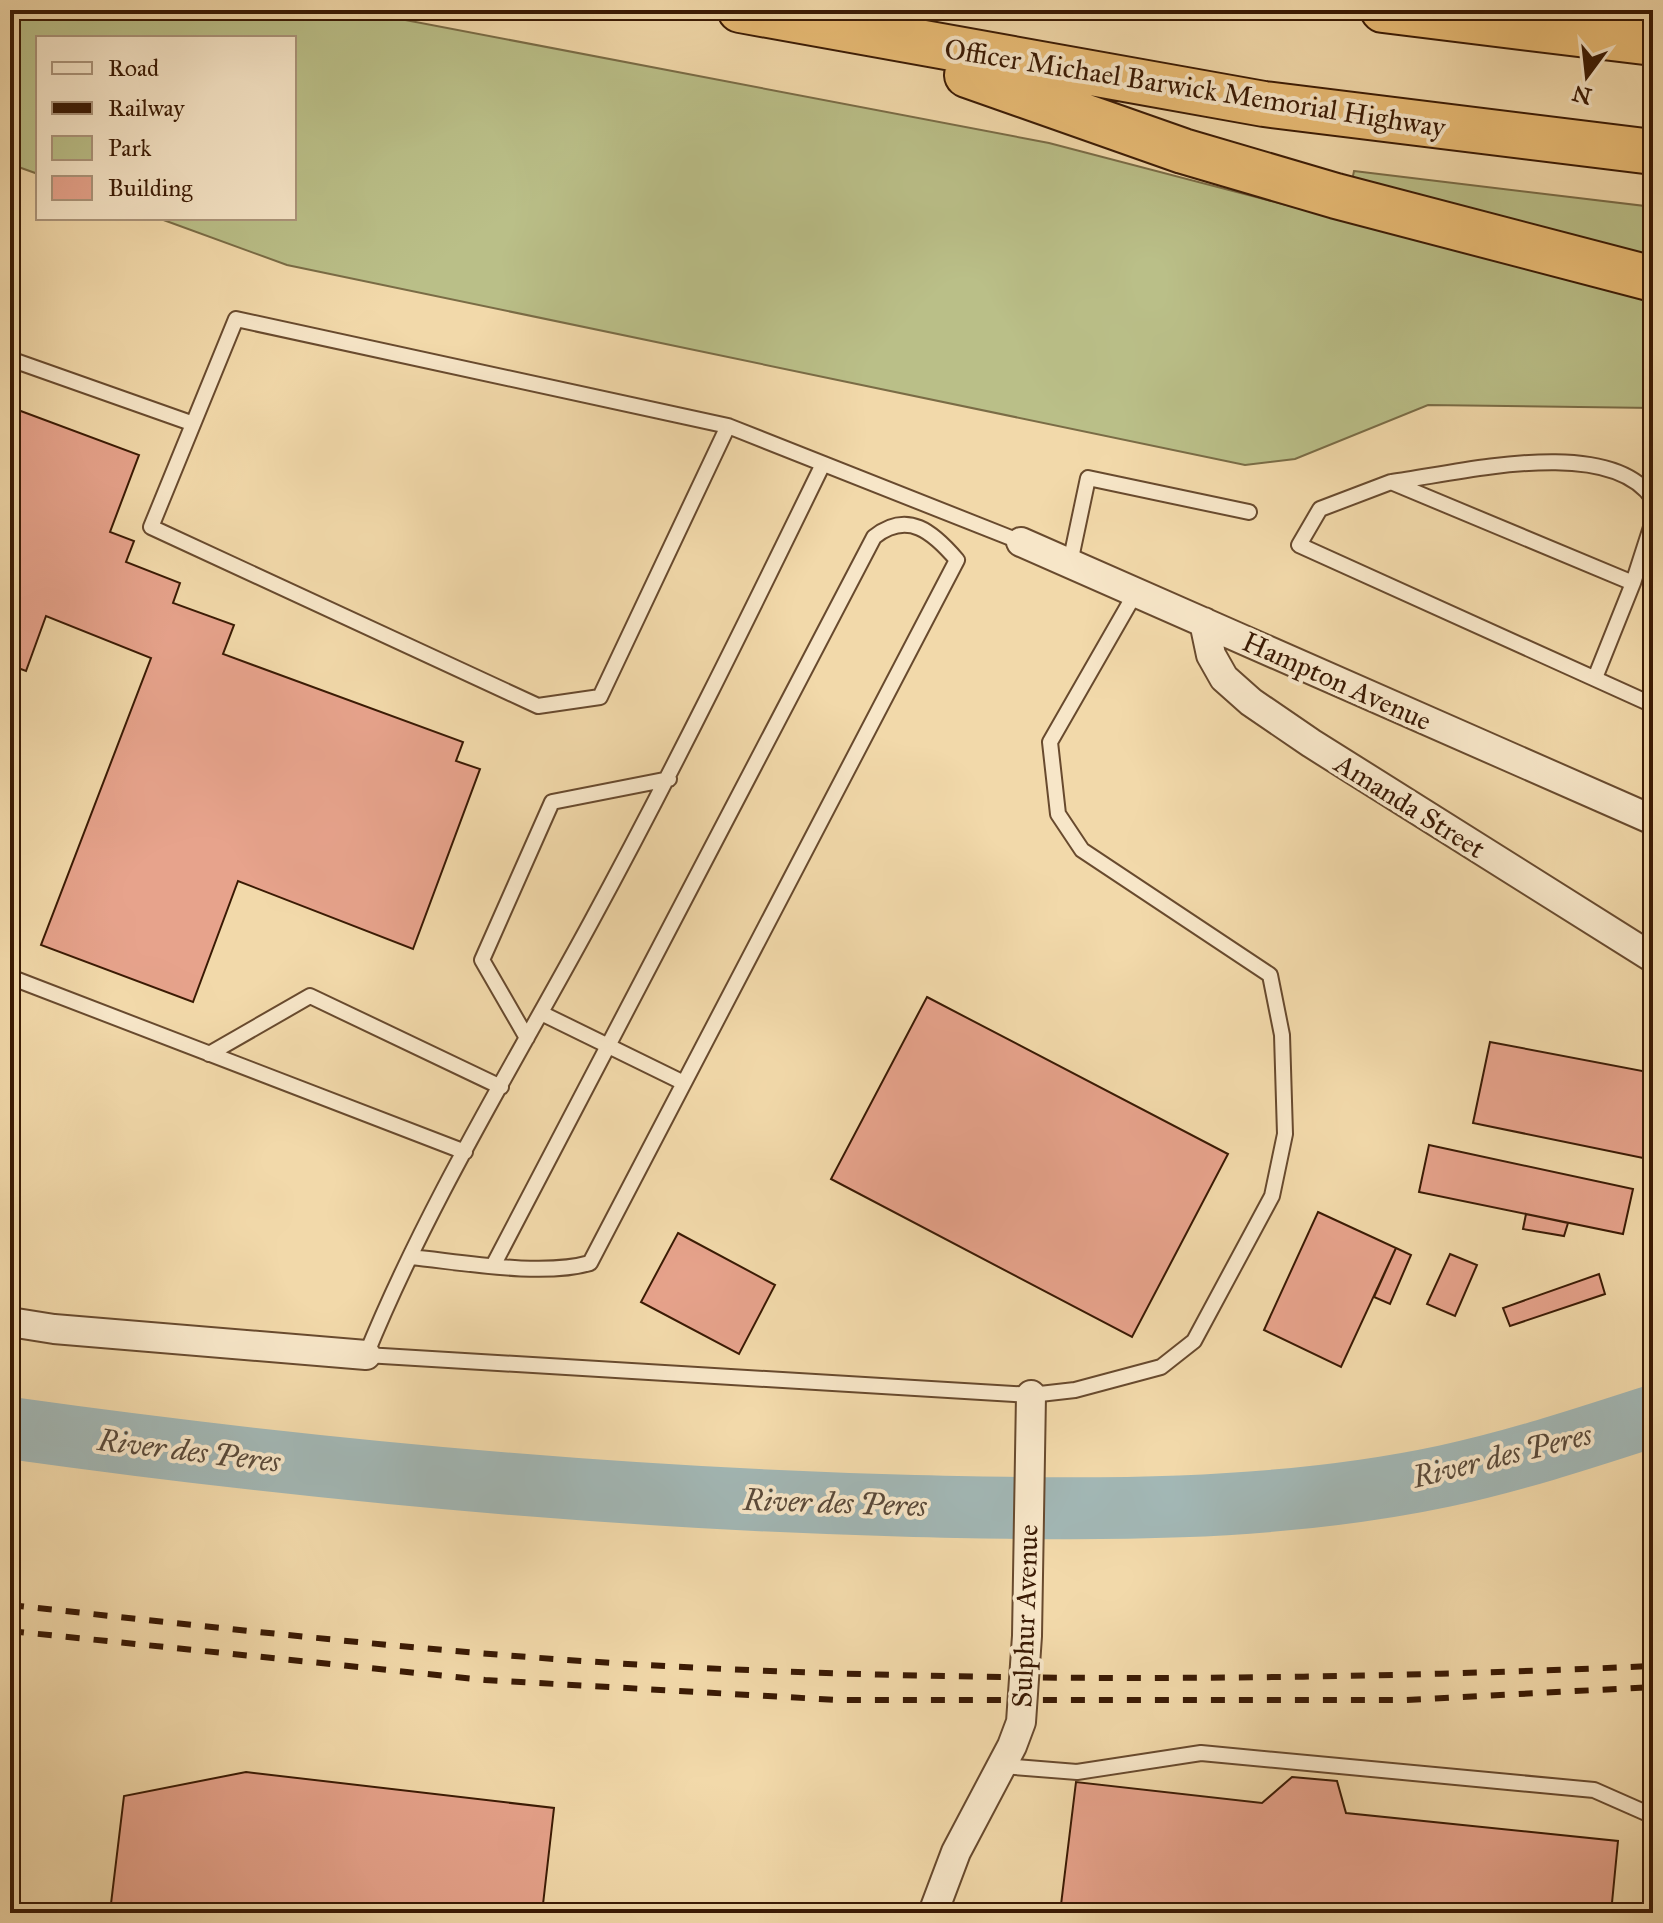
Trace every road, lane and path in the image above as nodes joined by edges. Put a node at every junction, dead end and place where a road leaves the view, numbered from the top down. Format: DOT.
graph roads {
  1 [pos="740,10"];
  2 [pos="1383,10"];
  3 [pos="837,29"];
  4 [pos="1653,43"];
  5 [pos="1653,152"];
  6 [pos="1653,279"];
  7 [pos="10,359"];
  8 [pos="191,423"];
  9 [pos="728,426"];
  10 [pos="823,464"];
  11 [pos="1391,482"];
  12 [pos="1653,499"];
  13 [pos="1249,512"];
  14 [pos="1653,521"];
  15 [pos="1021,542"];
  16 [pos="1070,563"];
  17 [pos="1633,583"];
  18 [pos="1136,592"];
  19 [pos="1204,622"];
  20 [pos="1595,678"];
  21 [pos="1653,705"];
  22 [pos="669,779"];
  23 [pos="1653,820"];
  24 [pos="1653,958"];
  25 [pos="10,977"];
  26 [pos="541,1013"];
  27 [pos="527,1038"];
  28 [pos="608,1046"];
  29 [pos="209,1054"];
  30 [pos="684,1083"];
  31 [pos="501,1087"];
  32 [pos="465,1152"];
  33 [pos="410,1257"];
  34 [pos="494,1264"];
  35 [pos="10,1322"];
  36 [pos="366,1355"];
  37 [pos="1031,1395"];
  38 [pos="1002,1766"];
  39 [pos="1653,1816"];
  40 [pos="933,1913"];
  1 -- 3 [label="highway, Officer Michael Barwick Memorial Highway"];
  2 -- 4 [label="highway"];
  3 -- 5 [label="highway, Officer Michael Barwick Memorial Highway"];
  3 -- 6 [label="highway"];
  7 -- 8 [label="lane"];
  8 -- 9 [label="lane"];
  8 -- 9 [label="lane"];
  9 -- 10 [label="lane"];
  10 -- 15 [label="lane"];
  10 -- 22 [label="lane"];
  11 -- 12 [label="lane"];
  11 -- 17 [label="lane"];
  11 -- 20 [label="lane"];
  13 -- 16 [label="lane"];
  14 -- 17 [label="lane"];
  15 -- 16 [label="street, Hampton Avenue"];
  16 -- 18 [label="street, Hampton Avenue"];
  17 -- 20 [label="lane"];
  18 -- 19 [label="street, Hampton Avenue"];
  18 -- 37 [label="lane"];
  19 -- 23 [label="street, Hampton Avenue"];
  19 -- 24 [label="street, Amanda Street"];
  20 -- 21 [label="lane"];
  22 -- 26 [label="lane"];
  22 -- 27 [label="lane"];
  25 -- 29 [label="lane"];
  26 -- 27 [label="lane"];
  26 -- 28 [label="lane"];
  27 -- 31 [label="lane"];
  28 -- 30 [label="lane"];
  28 -- 30 [label="lane"];
  28 -- 34 [label="lane"];
  29 -- 31 [label="lane"];
  29 -- 32 [label="lane"];
  30 -- 34 [label="lane"];
  31 -- 32 [label="lane"];
  32 -- 33 [label="lane"];
  33 -- 34 [label="lane"];
  33 -- 36 [label="lane"];
  35 -- 36 [label="street"];
  36 -- 37 [label="lane"];
  37 -- 38 [label="street, Sulphur Avenue"];
  38 -- 39 [label="lane"];
  38 -- 40 [label="street, Sulphur Avenue"];
}
